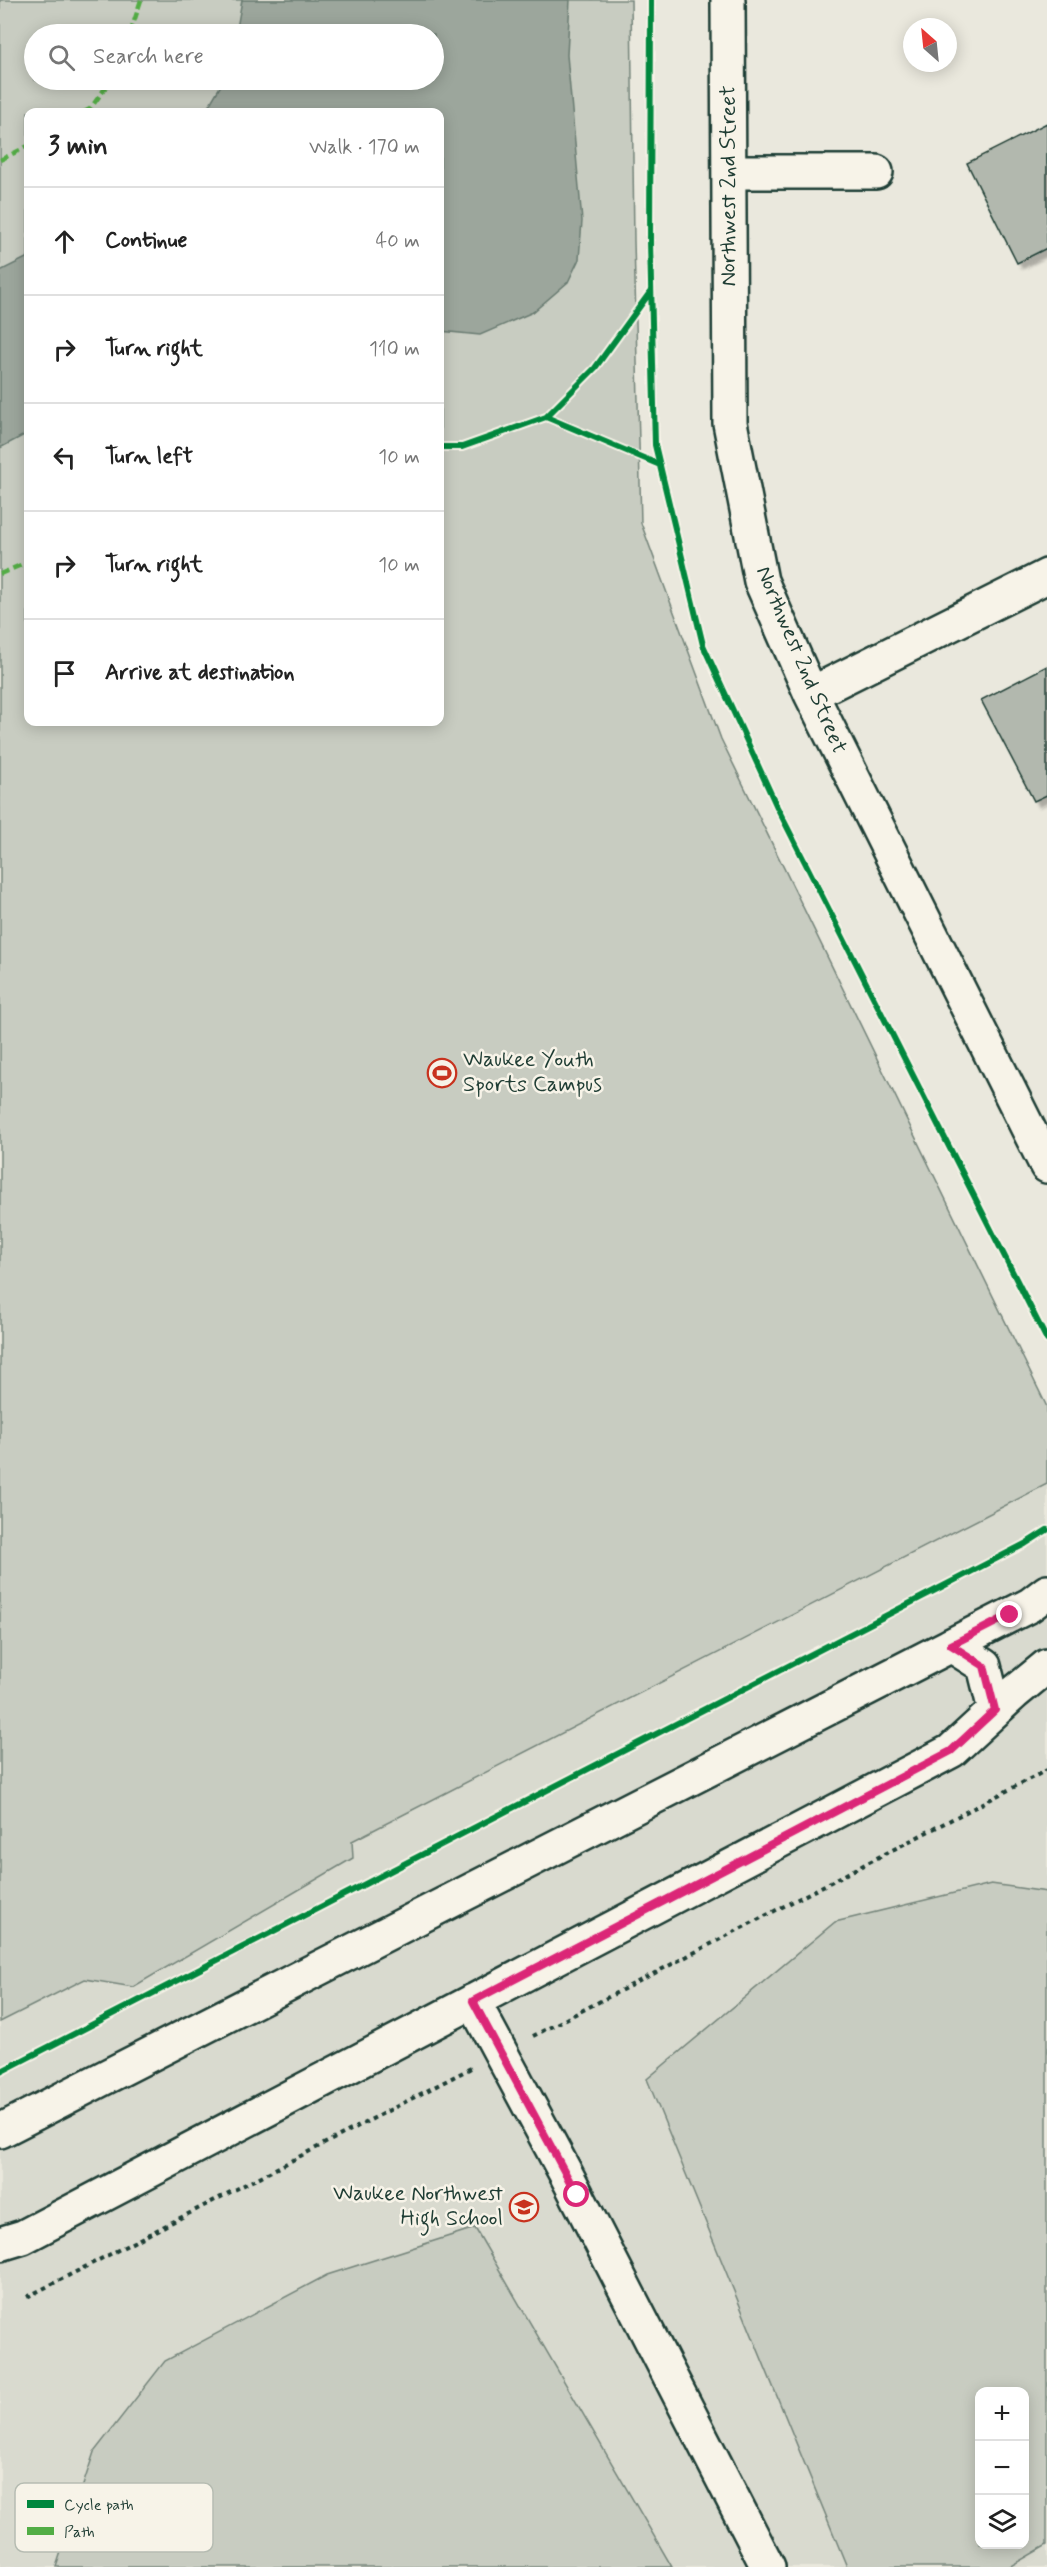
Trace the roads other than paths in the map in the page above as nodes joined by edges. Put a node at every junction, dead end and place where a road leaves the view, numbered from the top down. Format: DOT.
graph roads {
  1 [pos="729,0"];
  2 [pos="729,172"];
  3 [pos="876,172"];
  4 [pos="1047,576"];
  5 [pos="811,694"];
  6 [pos="1047,1166"];
  7 [pos="1047,1592"];
  8 [pos="951,1645"];
  9 [pos="1047,1666"];
  10 [pos="995,1710"];
  11 [pos="473,2001"];
  12 [pos="0,2131"];
  13 [pos="0,2244"];
  14 [pos="768,2567"];
  1 -- 2 [label="street, Northwest 2nd Street"];
  2 -- 3 [label="street"];
  2 -- 5 [label="street, Northwest 2nd Street"];
  4 -- 5 [label="street"];
  5 -- 6 [label="street, Northwest 2nd Street"];
  7 -- 8 [label="street"];
  8 -- 10 [label="street"];
  8 -- 12 [label="street"];
  9 -- 10 [label="street"];
  10 -- 11 [label="street"];
  11 -- 13 [label="street"];
  11 -- 14 [label="street"];
}
